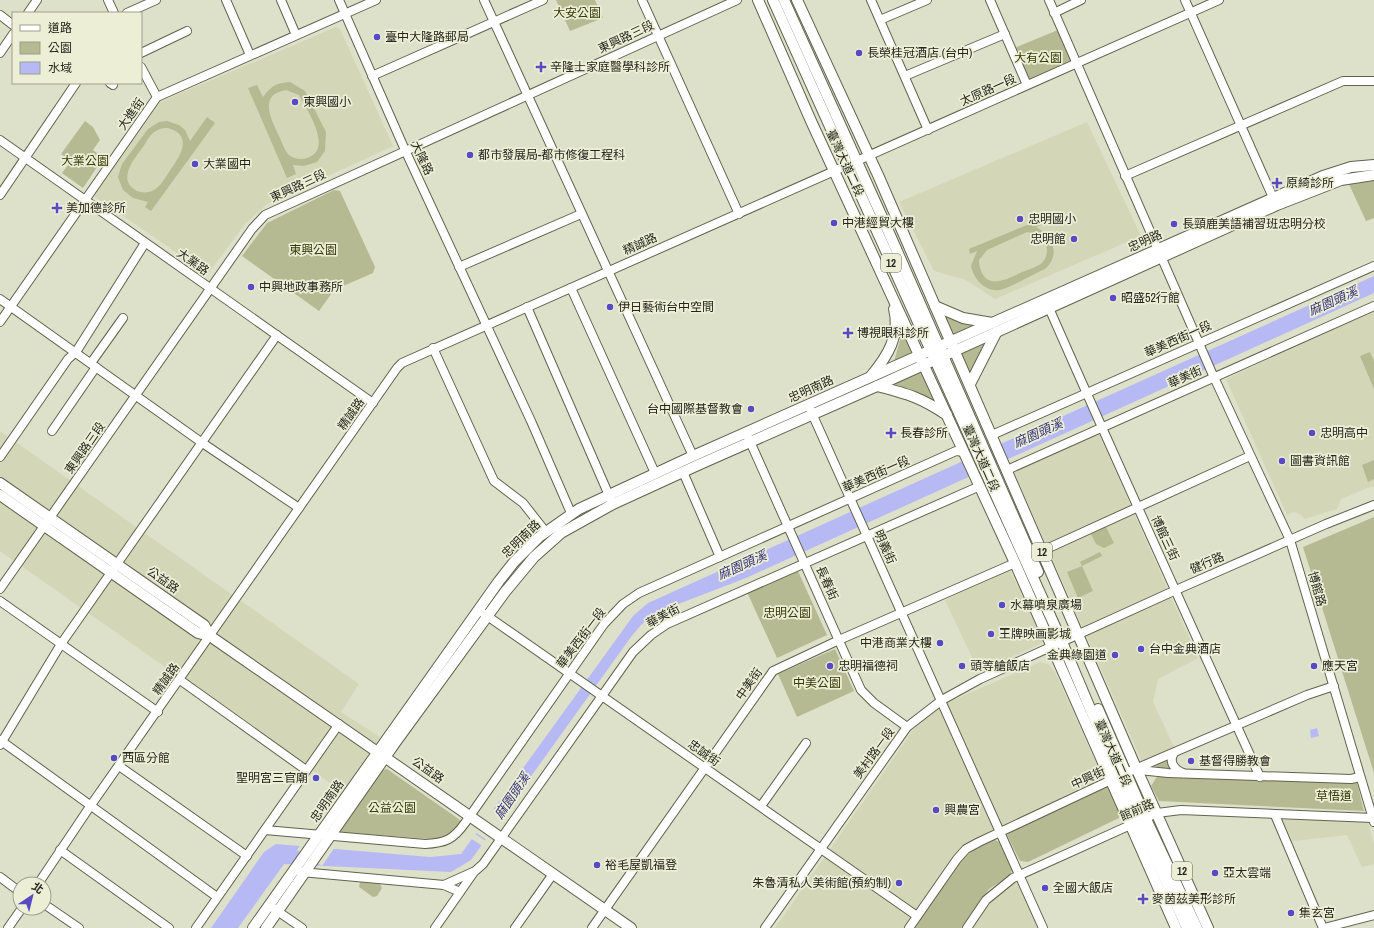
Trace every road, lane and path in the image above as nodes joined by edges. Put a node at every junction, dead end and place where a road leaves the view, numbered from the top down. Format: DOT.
graph roads {
  1 [pos="37,0"];
  2 [pos="108,0"];
  3 [pos="156,0"];
  4 [pos="226,0"];
  5 [pos="281,0"];
  6 [pos="339,0"];
  7 [pos="376,0"];
  8 [pos="484,0"];
  9 [pos="543,0"];
  10 [pos="642,0"];
  11 [pos="737,0"];
  12 [pos="758,0"];
  13 [pos="773,0"];
  14 [pos="784,0"];
  15 [pos="797,0"];
  16 [pos="871,0"];
  17 [pos="927,0"];
  18 [pos="990,0"];
  19 [pos="1049,0"];
  20 [pos="1081,0"];
  21 [pos="1185,0"];
  22 [pos="1219,0"];
  23 [pos="144,2"];
  24 [pos="29,12"];
  25 [pos="114,12"];
  26 [pos="129,12"];
  27 [pos="1054,13"];
  28 [pos="1191,13"];
  29 [pos="345,14"];
  30 [pos="0,15"];
  31 [pos="880,20"];
  32 [pos="494,22"];
  33 [pos="12,24"];
  34 [pos="187,31"];
  35 [pos="1005,34"];
  36 [pos="12,35"];
  37 [pos="296,35"];
  38 [pos="657,35"];
  39 [pos="0,53"];
  40 [pos="142,53"];
  41 [pos="250,55"];
  42 [pos="1076,64"];
  43 [pos="142,69"];
  44 [pos="372,76"];
  45 [pos="905,76"];
  46 [pos="1374,81"];
  47 [pos="75,84"];
  48 [pos="1027,86"];
  49 [pos="527,96"];
  50 [pos="157,97"];
  51 [pos="1241,126"];
  52 [pos="928,130"];
  53 [pos="0,140"];
  54 [pos="405,150"];
  55 [pos="869,156"];
  56 [pos="26,158"];
  57 [pos="853,163"];
  58 [pos="1374,165"];
  59 [pos="834,171"];
  60 [pos="1374,175"];
  61 [pos="1125,176"];
  62 [pos="0,195"];
  63 [pos="85,201"];
  64 [pos="1276,202"];
  65 [pos="580,214"];
  66 [pos="739,214"];
  67 [pos="145,242"];
  68 [pos="1160,253"];
  69 [pos="1374,266"];
  70 [pos="459,267"];
  71 [pos="609,271"];
  72 [pos="888,286"];
  73 [pos="571,288"];
  74 [pos="211,289"];
  75 [pos="0,299"];
  76 [pos="10,306"];
  77 [pos="936,306"];
  78 [pos="1374,306"];
  79 [pos="527,307"];
  80 [pos="1049,308"];
  81 [pos="123,318"];
  82 [pos="0,322"];
  83 [pos="992,323"];
  84 [pos="486,324"];
  85 [pos="996,333"];
  86 [pos="277,335"];
  87 [pos="950,341"];
  88 [pos="1200,345"];
  89 [pos="433,348"];
  90 [pos="935,348"];
  91 [pos="955,351"];
  92 [pos="76,352"];
  93 [pos="919,355"];
  94 [pos="940,358"];
  95 [pos="93,365"];
  96 [pos="924,365"];
  97 [pos="1213,375"];
  98 [pos="869,378"];
  99 [pos="970,384"];
  100 [pos="877,386"];
  101 [pos="1087,394"];
  102 [pos="136,395"];
  103 [pos="373,403"];
  104 [pos="808,405"];
  105 [pos="813,414"];
  106 [pos="948,416"];
  107 [pos="1102,426"];
  108 [pos="52,431"];
  109 [pos="992,435"];
  110 [pos="748,437"];
  111 [pos="201,442"];
  112 [pos="964,452"];
  113 [pos="693,456"];
  114 [pos="1250,456"];
  115 [pos="0,457"];
  116 [pos="1007,470"];
  117 [pos="683,472"];
  118 [pos="655,473"];
  119 [pos="0,483"];
  120 [pos="980,486"];
  121 [pos="0,495"];
  122 [pos="610,499"];
  123 [pos="851,502"];
  124 [pos="1374,505"];
  125 [pos="299,508"];
  126 [pos="1138,508"];
  127 [pos="571,513"];
  128 [pos="50,518"];
  129 [pos="44,527"];
  130 [pos="789,528"];
  131 [pos="545,531"];
  132 [pos="866,533"];
  133 [pos="1290,540"];
  134 [pos="1042,551"];
  135 [pos="720,557"];
  136 [pos="804,561"];
  137 [pos="1015,563"];
  138 [pos="116,564"];
  139 [pos="110,573"];
  140 [pos="0,589"];
  141 [pos="1176,590"];
  142 [pos="0,601"];
  143 [pos="478,609"];
  144 [pos="902,613"];
  145 [pos="487,616"];
  146 [pos="1079,634"];
  147 [pos="210,636"];
  148 [pos="839,640"];
  149 [pos="1065,640"];
  150 [pos="61,644"];
  151 [pos="1051,647"];
  152 [pos="572,675"];
  153 [pos="180,680"];
  154 [pos="1334,686"];
  155 [pos="601,695"];
  156 [pos="942,700"];
  157 [pos="158,712"];
  158 [pos="338,724"];
  159 [pos="1237,726"];
  160 [pos="907,727"];
  161 [pos="1,742"];
  162 [pos="806,743"];
  163 [pos="382,754"];
  164 [pos="1174,754"];
  165 [pos="119,766"];
  166 [pos="705,768"];
  167 [pos="306,770"];
  168 [pos="1137,770"];
  169 [pos="1186,774"];
  170 [pos="1119,777"];
  171 [pos="1260,777"];
  172 [pos="1360,777"];
  173 [pos="91,805"];
  174 [pos="761,806"];
  175 [pos="1157,813"];
  176 [pos="1275,815"];
  177 [pos="473,818"];
  178 [pos="1374,820"];
  179 [pos="1139,822"];
  180 [pos="265,830"];
  181 [pos="999,831"];
  182 [pos="319,834"];
  183 [pos="330,835"];
  184 [pos="500,837"];
  185 [pos="318,844"];
  186 [pos="821,848"];
  187 [pos="60,850"];
  188 [pos="247,856"];
  189 [pos="300,870"];
  190 [pos="474,872"];
  191 [pos="553,874"];
  192 [pos="1018,875"];
  193 [pos="43,876"];
  194 [pos="0,877"];
  195 [pos="444,885"];
  196 [pos="12,886"];
  197 [pos="460,892"];
  198 [pos="217,897"];
  199 [pos="273,908"];
  200 [pos="52,909"];
  201 [pos="605,910"];
  202 [pos="1374,915"];
  203 [pos="16,916"];
  204 [pos="917,916"];
  205 [pos="8,928"];
  206 [pos="79,928"];
  207 [pos="169,928"];
  208 [pos="196,928"];
  209 [pos="253,928"];
  210 [pos="266,928"];
  211 [pos="302,928"];
  212 [pos="435,928"];
  213 [pos="514,928"];
  214 [pos="592,928"];
  215 [pos="630,928"];
  216 [pos="765,928"];
  217 [pos="909,928"];
  218 [pos="967,928"];
  219 [pos="1042,928"];
  220 [pos="1176,928"];
  221 [pos="1187,928"];
  222 [pos="1196,928"];
  223 [pos="1208,928"];
  224 [pos="1324,928"];
  1 -- 24 [label="street"];
  2 -- 25 [label="street"];
  3 -- 23 [label="street"];
  4 -- 41 [label="street"];
  5 -- 37 [label="street"];
  6 -- 29 [label="street, 大隆路"];
  7 -- 29 [label="street, 大進街"];
  8 -- 32 [label="street"];
  9 -- 32 [label="street"];
  10 -- 38 [label="street"];
  11 -- 38 [label="street, 東興路三段"];
  12 -- 59 [label="main road, 臺灣大道二段 / 12"];
  13 -- 57 [label="main road, 臺灣大道二段 / 12"];
  14 -- 57 [label="main road, 臺灣大道二段 / 12"];
  15 -- 55 [label="main road, 臺灣大道二段 / 12"];
  16 -- 31 [label="street"];
  17 -- 31 [label="street"];
  18 -- 35 [label="street"];
  19 -- 27 [label="street"];
  20 -- 27 [label="street"];
  21 -- 28 [label="street"];
  22 -- 28 [label="street, 太原路一段"];
  23 -- 26 [label="street"];
  27 -- 42 [label="street"];
  28 -- 42 [label="street, 太原路一段"];
  28 -- 51 [label="street"];
  29 -- 37 [label="street, 大進街"];
  29 -- 44 [label="street, 大隆路"];
  30 -- 33 [label="street"];
  31 -- 45 [label="street"];
  32 -- 44 [label="street"];
  32 -- 49 [label="street"];
  34 -- 40 [label="street"];
  35 -- 45 [label="street"];
  35 -- 48 [label="street"];
  36 -- 39 [label="street"];
  37 -- 41 [label="street, 大進街"];
  38 -- 49 [label="street, 東興路三段"];
  38 -- 66 [label="street"];
  41 -- 50 [label="street, 大進街"];
  42 -- 48 [label="street, 太原路一段"];
  42 -- 61 [label="street"];
  43 -- 50 [label="street"];
  44 -- 54 [label="street, 大隆路"];
  45 -- 52 [label="street"];
  46 -- 51 [label="street"];
  47 -- 56 [label="street"];
  48 -- 52 [label="street, 太原路一段"];
  49 -- 54 [label="street, 東興路三段"];
  49 -- 65 [label="street"];
  50 -- 63 [label="street, 大進街"];
  51 -- 61 [label="street"];
  51 -- 64 [label="street"];
  52 -- 55 [label="street, 太原路一段"];
  53 -- 56 [label="street, 大業路"];
  54 -- 70 [label="street, 大隆路"];
  54 -- 74 [label="street, 東興路三段"];
  55 -- 57 [label="street, 太原路一段"];
  55 -- 77 [label="main road, 臺灣大道二段 / 12"];
  56 -- 62 [label="street"];
  56 -- 63 [label="street, 大業路"];
  57 -- 59 [label="street, 精誠路"];
  57 -- 90 [label="main road, 臺灣大道二段 / 12"];
  58 -- 64 [label="main road, 忠明路"];
  59 -- 66 [label="street, 精誠路"];
  59 -- 72 [label="main road, 臺灣大道二段 / 12"];
  60 -- 64 [label="main road, 忠明路"];
  61 -- 68 [label="street"];
  63 -- 67 [label="street, 大業路"];
  63 -- 76 [label="street, 大進街"];
  64 -- 68 [label="main road, 忠明路"];
  65 -- 70 [label="street"];
  65 -- 71 [label="street"];
  66 -- 71 [label="street, 精誠路"];
  67 -- 74 [label="street, 大業路"];
  67 -- 92 [label="street"];
  68 -- 80 [label="main road, 忠明路"];
  68 -- 83 [label="main road, 忠明路"];
  68 -- 88 [label="street"];
  69 -- 88 [label="street, 華美西街一段"];
  70 -- 84 [label="street, 大隆路"];
  71 -- 73 [label="street, 精誠路"];
  71 -- 113 [label="street"];
  72 -- 93 [label="main road, 臺灣大道二段 / 12"];
  72 -- 98 [label="main road"];
  73 -- 79 [label="street, 精誠路"];
  73 -- 118 [label="street"];
  74 -- 86 [label="street, 大業路"];
  74 -- 102 [label="street, 東興路三段"];
  75 -- 76 [label="street"];
  76 -- 82 [label="street, 大進街"];
  76 -- 92 [label="street"];
  77 -- 83 [label="main road"];
  77 -- 87 [label="main road, 臺灣大道二段 / 12"];
  78 -- 97 [label="street, 華美街"];
  79 -- 84 [label="street, 精誠路"];
  79 -- 122 [label="street"];
  80 -- 85 [label="main road, 忠明路"];
  80 -- 101 [label="street, 博館三街"];
  81 -- 95 [label="street"];
  83 -- 87 [label="main road, 忠明路"];
  84 -- 89 [label="street, 精誠路"];
  84 -- 127 [label="street, 大隆路"];
  85 -- 91 [label="main road, 忠明路"];
  85 -- 99 [label="main road"];
  86 -- 103 [label="street, 大業路"];
  86 -- 111 [label="street"];
  87 -- 90 [label="main road, 忠明南路"];
  87 -- 91 [label="main road, 臺灣大道二段 / 12"];
  88 -- 97 [label="street, 博館路"];
  88 -- 101 [label="street, 華美西街一段"];
  89 -- 103 [label="street, 精誠路"];
  89 -- 131 [label="street"];
  90 -- 93 [label="main road, 忠明南路"];
  90 -- 94 [label="main road, 臺灣大道二段 / 12"];
  91 -- 94 [label="main road, 忠明南路"];
  91 -- 99 [label="main road, 臺灣大道二段 / 12"];
  92 -- 95 [label="street"];
  92 -- 115 [label="street"];
  93 -- 96 [label="main road, 臺灣大道二段 / 12"];
  93 -- 98 [label="main road, 忠明南路"];
  94 -- 96 [label="main road, 忠明南路"];
  94 -- 149 [label="main road, 臺灣大道二段 / 12"];
  95 -- 102 [label="street"];
  95 -- 108 [label="street"];
  96 -- 100 [label="main road, 忠明南路"];
  96 -- 106 [label="main road, 臺灣大道二段 / 12"];
  97 -- 107 [label="street, 華美街"];
  97 -- 114 [label="street, 博館路"];
  98 -- 104 [label="main road, 忠明南路"];
  99 -- 109 [label="main road, 臺灣大道二段 / 12"];
  100 -- 105 [label="main road, 忠明南路"];
  100 -- 106 [label="main road"];
  101 -- 107 [label="street, 博館三街"];
  101 -- 109 [label="street, 華美西街一段"];
  102 -- 111 [label="street"];
  102 -- 128 [label="street, 東興路三段"];
  103 -- 125 [label="street, 精誠路"];
  104 -- 105 [label="street, 明義街"];
  104 -- 110 [label="main road, 忠明南路"];
  105 -- 110 [label="main road, 忠明南路"];
  105 -- 123 [label="street, 明義街"];
  106 -- 112 [label="main road, 臺灣大道二段 / 12"];
  107 -- 116 [label="street, 華美街"];
  107 -- 126 [label="street, 博館三街"];
  109 -- 116 [label="main road, 臺灣大道二段 / 12"];
  110 -- 113 [label="main road, 忠明南路"];
  110 -- 117 [label="main road, 忠明南路"];
  110 -- 130 [label="street, 長春街"];
  111 -- 125 [label="street"];
  111 -- 138 [label="street"];
  112 -- 120 [label="main road, 臺灣大道二段 / 12"];
  112 -- 123 [label="street, 華美西街一段"];
  113 -- 118 [label="main road, 忠明南路"];
  114 -- 126 [label="street"];
  114 -- 133 [label="street, 博館路"];
  116 -- 134 [label="main road, 臺灣大道二段 / 12"];
  117 -- 122 [label="main road, 忠明南路"];
  117 -- 135 [label="street"];
  118 -- 122 [label="main road, 忠明南路"];
  119 -- 128 [label="main road, 公益路"];
  120 -- 132 [label="street, 華美街"];
  120 -- 137 [label="main road, 臺灣大道二段 / 12"];
  121 -- 129 [label="main road, 公益路"];
  122 -- 127 [label="main road, 忠明南路"];
  122 -- 145 [label="main road, 忠明南路"];
  123 -- 130 [label="street, 華美西街一段"];
  123 -- 132 [label="street, 明義街"];
  124 -- 133 [label="street, 健行路"];
  125 -- 147 [label="street, 精誠路"];
  126 -- 134 [label="street"];
  126 -- 141 [label="street, 博館三街"];
  127 -- 131 [label="main road, 忠明南路"];
  128 -- 129 [label="street, 東興路三段"];
  128 -- 138 [label="main road, 公益路"];
  129 -- 139 [label="main road, 公益路"];
  129 -- 140 [label="street, 東興路三段"];
  130 -- 135 [label="street, 華美西街一段"];
  130 -- 136 [label="street, 長春街"];
  131 -- 143 [label="main road, 忠明南路"];
  132 -- 136 [label="street, 華美街"];
  132 -- 144 [label="street, 明義街"];
  133 -- 141 [label="street, 健行路"];
  133 -- 154 [label="street, 博館路"];
  134 -- 146 [label="main road, 臺灣大道二段 / 12"];
  135 -- 152 [label="street, 華美西街一段"];
  136 -- 148 [label="street, 長春街"];
  136 -- 155 [label="street, 華美街"];
  137 -- 144 [label="street, 中美街"];
  137 -- 151 [label="main road, 臺灣大道二段 / 12"];
  138 -- 139 [label="street"];
  138 -- 147 [label="main road, 公益路"];
  139 -- 147 [label="main road, 公益路"];
  139 -- 150 [label="street"];
  141 -- 146 [label="street, 健行路"];
  141 -- 159 [label="street, 博館三街"];
  142 -- 150 [label="street"];
  143 -- 145 [label="street, 忠誠街"];
  143 -- 163 [label="main road, 忠明南路"];
  144 -- 148 [label="street, 中美街"];
  144 -- 156 [label="street, 明義街"];
  145 -- 152 [label="street, 忠誠街"];
  145 -- 163 [label="main road, 忠明南路"];
  146 -- 149 [label="street, 健行路"];
  146 -- 168 [label="main road, 臺灣大道二段 / 12"];
  147 -- 153 [label="street, 精誠路"];
  147 -- 158 [label="main road, 公益路"];
  148 -- 160 [label="street, 長春街"];
  148 -- 166 [label="street, 中美街"];
  149 -- 151 [label="street, 健行路"];
  149 -- 170 [label="main road, 臺灣大道二段 / 12"];
  150 -- 157 [label="street"];
  150 -- 161 [label="street"];
  151 -- 156 [label="street, 美村路一段"];
  151 -- 170 [label="main road, 臺灣大道二段 / 12"];
  152 -- 155 [label="street, 忠誠街"];
  152 -- 177 [label="street, 華美西街一段"];
  153 -- 157 [label="street, 精誠路"];
  153 -- 167 [label="street"];
  154 -- 159 [label="street, 中興街"];
  154 -- 172 [label="street, 博館路"];
  155 -- 166 [label="street, 忠誠街"];
  155 -- 184 [label="street, 華美街"];
  156 -- 160 [label="street, 美村路一段"];
  156 -- 181 [label="street, 明義街"];
  157 -- 165 [label="street, 精誠路"];
  158 -- 163 [label="main road, 公益路"];
  158 -- 167 [label="street"];
  159 -- 164 [label="street, 中興街"];
  159 -- 171 [label="street, 博館三街"];
  160 -- 186 [label="street, 美村路一段"];
  161 -- 173 [label="street"];
  162 -- 174 [label="street"];
  163 -- 177 [label="main road, 公益路"];
  163 -- 182 [label="main road, 忠明南路"];
  163 -- 183 [label="main road, 忠明南路"];
  164 -- 168 [label="street, 中興街"];
  164 -- 169 [label="street"];
  165 -- 173 [label="street, 精誠路"];
  165 -- 188 [label="street"];
  166 -- 174 [label="street, 忠誠街"];
  166 -- 201 [label="street, 中美街"];
  167 -- 180 [label="street"];
  168 -- 169 [label="street"];
  168 -- 170 [label="street, 中興街"];
  168 -- 175 [label="main road, 臺灣大道二段 / 12"];
  169 -- 171 [label="street"];
  170 -- 179 [label="main road, 臺灣大道二段 / 12"];
  170 -- 179 [label="main road, 臺灣大道二段 / 12"];
  170 -- 181 [label="street, 中興街"];
  171 -- 172 [label="street"];
  172 -- 178 [label="street, 博館路"];
  173 -- 187 [label="street, 精誠路"];
  173 -- 198 [label="street"];
  174 -- 186 [label="street, 忠誠街"];
  175 -- 176 [label="street, 館前路"];
  175 -- 179 [label="street, 館前路"];
  175 -- 223 [label="main road, 臺灣大道二段 / 12"];
  176 -- 178 [label="street, 館前路"];
  176 -- 224 [label="street"];
  177 -- 183 [label="street, 華美西街一段"];
  177 -- 184 [label="main road, 公益路"];
  179 -- 192 [label="street, 館前路"];
  179 -- 220 [label="main road, 臺灣大道二段 / 12"];
  179 -- 221 [label="main road, 臺灣大道二段 / 12"];
  179 -- 222 [label="main road, 臺灣大道二段 / 12"];
  180 -- 182 [label="street, 華美西街一段"];
  180 -- 188 [label="street"];
  181 -- 192 [label="street, 明義街"];
  181 -- 204 [label="street, 中興街"];
  182 -- 183 [label="street, 華美西街一段"];
  182 -- 185 [label="main road, 忠明南路"];
  183 -- 185 [label="main road, 忠明南路"];
  184 -- 190 [label="street, 華美街"];
  184 -- 191 [label="main road, 公益路"];
  185 -- 189 [label="main road, 忠明南路"];
  186 -- 204 [label="street, 忠誠街"];
  186 -- 216 [label="street, 美村路一段"];
  187 -- 193 [label="street, 精誠路"];
  187 -- 207 [label="street"];
  188 -- 198 [label="street"];
  189 -- 195 [label="street"];
  189 -- 199 [label="main road, 忠明南路"];
  190 -- 195 [label="street"];
  190 -- 197 [label="street, 華美街"];
  191 -- 201 [label="main road, 公益路"];
  191 -- 213 [label="street"];
  192 -- 218 [label="street, 館前路"];
  192 -- 219 [label="street, 明義街"];
  194 -- 196 [label="street"];
  195 -- 197 [label="street"];
  197 -- 212 [label="street, 華美街"];
  198 -- 208 [label="street"];
  199 -- 209 [label="main road, 忠明南路"];
  199 -- 210 [label="main road, 忠明南路"];
  199 -- 211 [label="street"];
  200 -- 206 [label="street"];
  201 -- 214 [label="street, 中美街"];
  201 -- 215 [label="main road, 公益路"];
  202 -- 224 [label="street"];
  203 -- 205 [label="street"];
  204 -- 217 [label="street, 中興街"];
}
